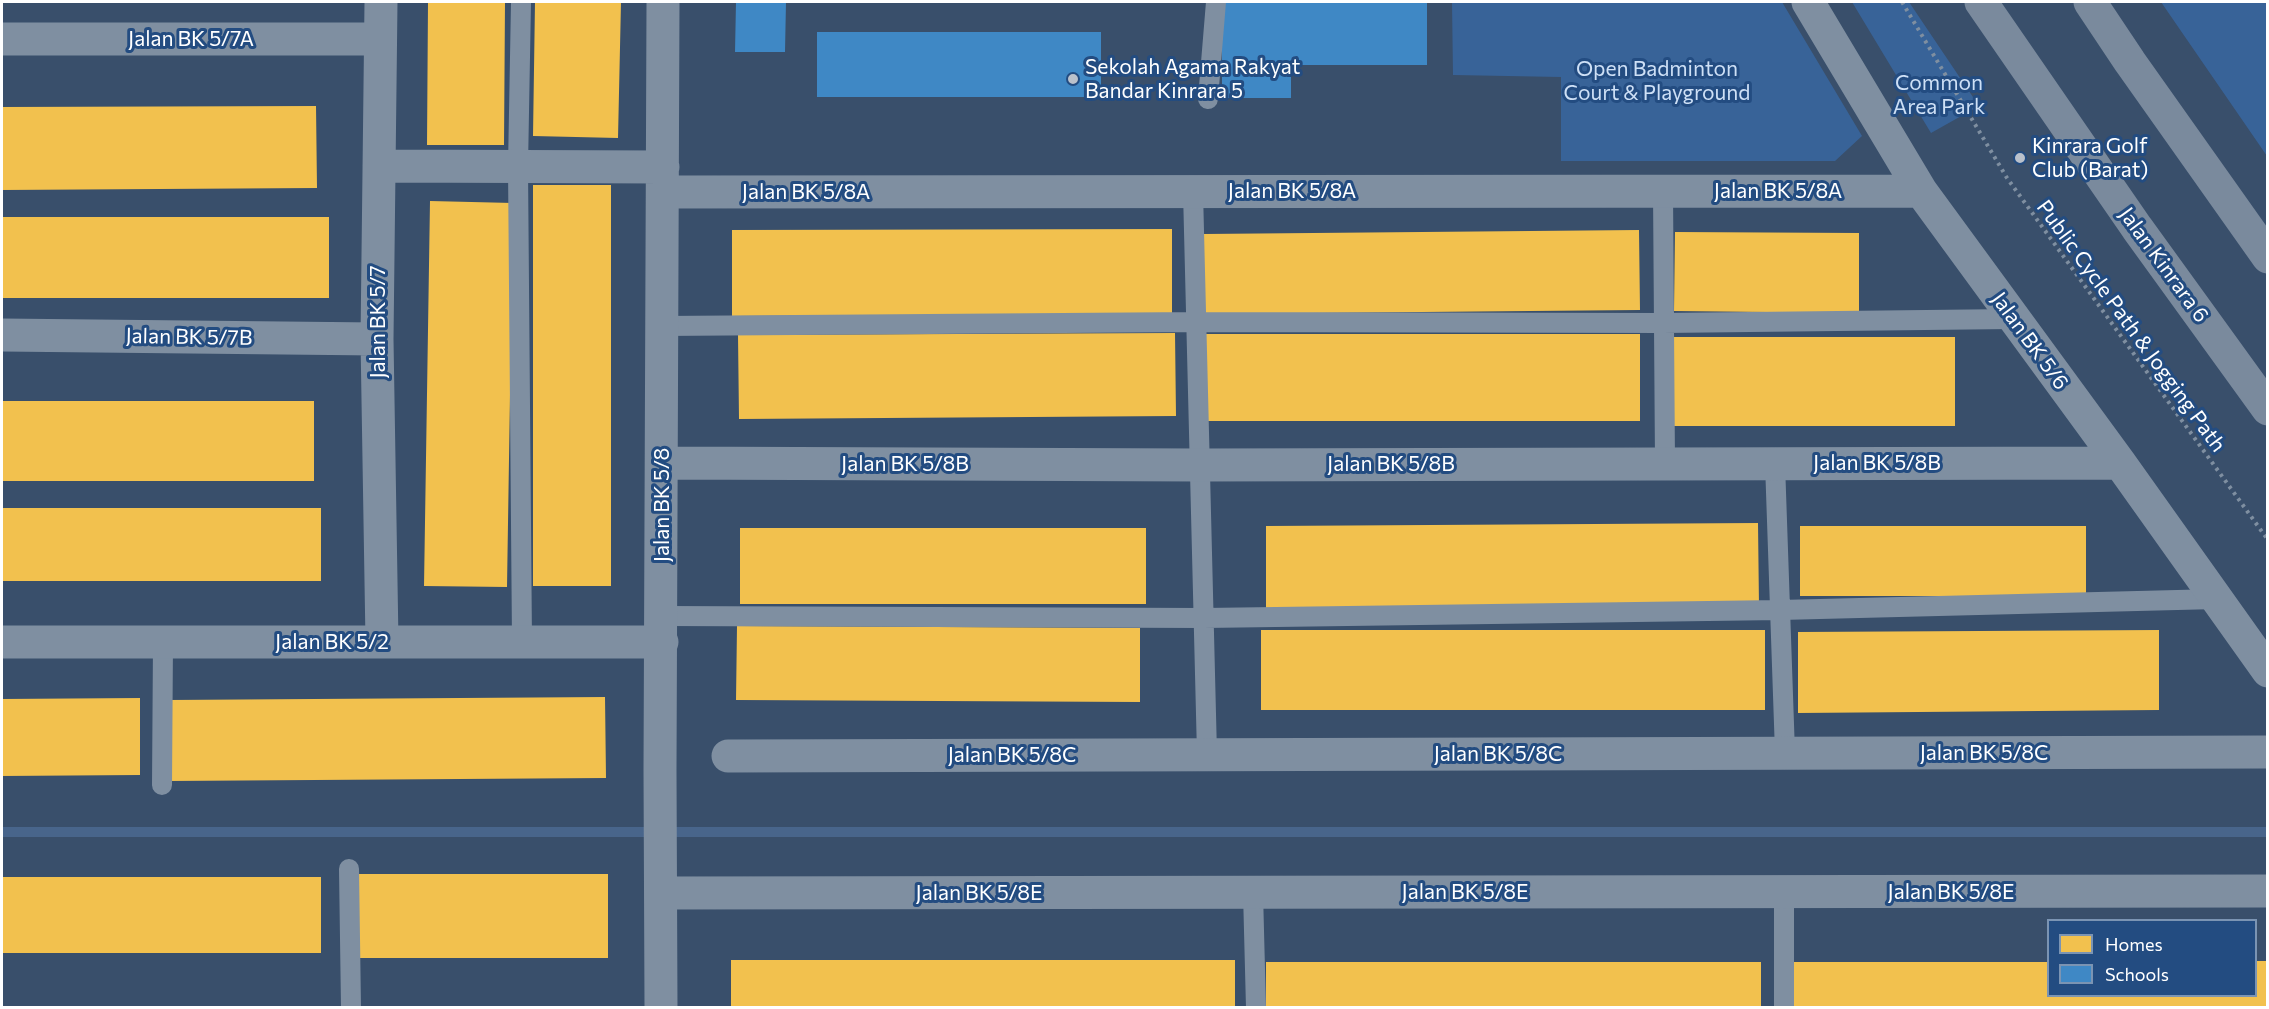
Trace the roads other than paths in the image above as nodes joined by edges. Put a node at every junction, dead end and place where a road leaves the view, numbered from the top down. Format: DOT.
graph roads {
  1 [pos="381,2"];
  2 [pos="521,2"];
  3 [pos="663,2"];
  4 [pos="1216,2"];
  5 [pos="1808,2"];
  6 [pos="1981,2"];
  7 [pos="2090,2"];
  8 [pos="2,39"];
  9 [pos="380,39"];
  10 [pos="1208,99"];
  11 [pos="379,166"];
  12 [pos="518,167"];
  13 [pos="663,180"];
  14 [pos="1193,191"];
  15 [pos="1663,191"];
  16 [pos="1922,191"];
  17 [pos="2268,257"];
  18 [pos="2013,318"];
  19 [pos="1196,322"];
  20 [pos="1664,323"];
  21 [pos="662,326"];
  22 [pos="2,335"];
  23 [pos="377,339"];
  24 [pos="2268,409"];
  25 [pos="662,463"];
  26 [pos="1665,463"];
  27 [pos="1775,463"];
  28 [pos="2120,463"];
  29 [pos="1200,465"];
  30 [pos="2217,599"];
  31 [pos="1780,610"];
  32 [pos="1204,618"];
  33 [pos="662,629"];
  34 [pos="2,642"];
  35 [pos="163,642"];
  36 [pos="382,642"];
  37 [pos="522,642"];
  38 [pos="2268,671"];
  39 [pos="2268,752"];
  40 [pos="1785,753"];
  41 [pos="1207,754"];
  42 [pos="728,756"];
  43 [pos="162,785"];
  44 [pos="349,869"];
  45 [pos="2268,891"];
  46 [pos="1253,892"];
  47 [pos="1784,892"];
  48 [pos="662,893"];
  49 [pos="351,1008"];
  50 [pos="661,1008"];
  51 [pos="1256,1008"];
  52 [pos="1784,1008"];
  1 -- 9 [label="street, Jalan BK 5/7"];
  2 -- 12 [label="lane"];
  3 -- 13 [label="street, Jalan BK 5/8"];
  4 -- 10 [label="lane"];
  5 -- 16 [label="street, Jalan BK 5/6"];
  6 -- 24 [label="main road, Jalan Kinrara 6"];
  7 -- 17 [label="main road"];
  8 -- 9 [label="street, Jalan BK 5/7A"];
  9 -- 11 [label="street, Jalan BK 5/7"];
  11 -- 12 [label="street, Jalan BK 5/8A"];
  11 -- 23 [label="street, Jalan BK 5/7"];
  12 -- 13 [label="street, Jalan BK 5/8A"];
  12 -- 37 [label="lane"];
  13 -- 14 [label="street, Jalan BK 5/8A"];
  13 -- 21 [label="street, Jalan BK 5/8"];
  14 -- 15 [label="street, Jalan BK 5/8A"];
  14 -- 19 [label="lane"];
  15 -- 16 [label="street, Jalan BK 5/8A"];
  15 -- 20 [label="lane"];
  16 -- 18 [label="street, Jalan BK 5/6"];
  18 -- 20 [label="lane"];
  18 -- 28 [label="street, Jalan BK 5/6"];
  19 -- 20 [label="lane"];
  19 -- 21 [label="lane"];
  19 -- 29 [label="lane"];
  20 -- 26 [label="lane"];
  21 -- 25 [label="street, Jalan BK 5/8"];
  22 -- 23 [label="street, Jalan BK 5/7B"];
  23 -- 36 [label="street, Jalan BK 5/7"];
  25 -- 29 [label="street, Jalan BK 5/8B"];
  25 -- 33 [label="street, Jalan BK 5/8"];
  26 -- 27 [label="street, Jalan BK 5/8B"];
  26 -- 29 [label="street, Jalan BK 5/8B"];
  27 -- 28 [label="street, Jalan BK 5/8B"];
  27 -- 31 [label="lane"];
  28 -- 30 [label="street, Jalan BK 5/6"];
  29 -- 32 [label="lane"];
  30 -- 31 [label="lane"];
  30 -- 38 [label="street, Jalan BK 5/6"];
  31 -- 32 [label="lane"];
  31 -- 40 [label="lane"];
  32 -- 33 [label="lane"];
  32 -- 41 [label="lane"];
  33 -- 37 [label="street, Jalan BK 5/2"];
  33 -- 48 [label="street, Jalan BK 5/8"];
  34 -- 35 [label="street, Jalan BK 5/2"];
  35 -- 36 [label="street, Jalan BK 5/2"];
  35 -- 43 [label="lane"];
  36 -- 37 [label="street, Jalan BK 5/2"];
  39 -- 40 [label="street, Jalan BK 5/8C"];
  40 -- 41 [label="street, Jalan BK 5/8C"];
  41 -- 42 [label="street, Jalan BK 5/8C"];
  44 -- 49 [label="lane"];
  45 -- 47 [label="street, Jalan BK 5/8E"];
  46 -- 47 [label="street, Jalan BK 5/8E"];
  46 -- 48 [label="street, Jalan BK 5/8E"];
  46 -- 51 [label="lane"];
  47 -- 52 [label="lane"];
  48 -- 50 [label="street, Jalan BK 5/8"];
}
